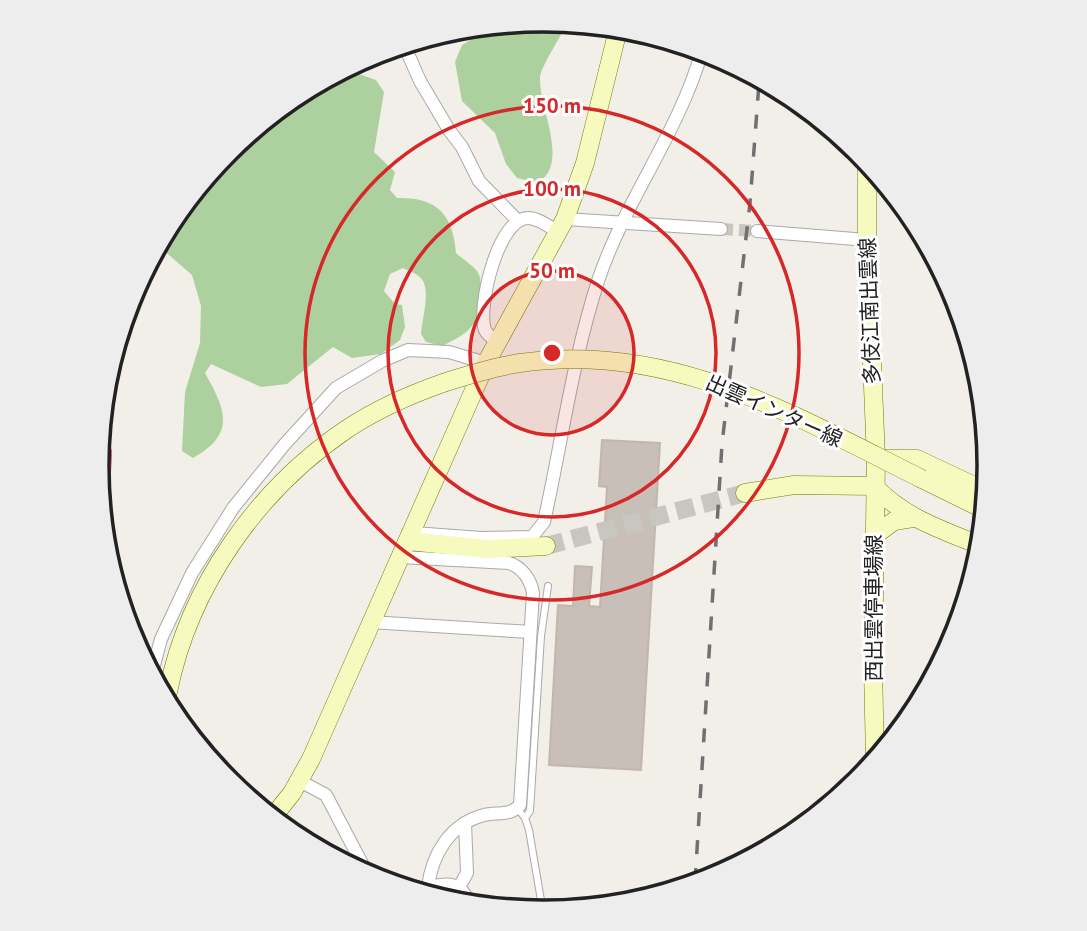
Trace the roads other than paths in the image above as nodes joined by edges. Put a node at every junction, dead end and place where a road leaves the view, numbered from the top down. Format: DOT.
graph roads {
  1 [pos="616,38"];
  2 [pos="408,54"];
  3 [pos="699,61"];
  4 [pos="867,176"];
  5 [pos="518,221"];
  6 [pos="623,223"];
  7 [pos="561,225"];
  8 [pos="721,229"];
  9 [pos="757,231"];
  10 [pos="867,240"];
  11 [pos="497,341"];
  12 [pos="486,363"];
  13 [pos="876,459"];
  14 [pos="874,486"];
  15 [pos="977,487"];
  16 [pos="745,493"];
  17 [pos="976,505"];
  18 [pos="913,518"];
  19 [pos="875,535"];
  20 [pos="971,542"];
  21 [pos="406,544"];
  22 [pos="545,546"];
  23 [pos="548,586"];
  24 [pos="370,622"];
  25 [pos="530,632"];
  26 [pos="155,660"];
  27 [pos="171,686"];
  28 [pos="875,746"];
  29 [pos="300,781"];
  30 [pos="279,810"];
  31 [pos="521,813"];
  32 [pos="466,823"];
  33 [pos="359,858"];
  34 [pos="427,884"];
  35 [pos="436,886"];
  36 [pos="463,892"];
  37 [pos="541,900"];
  1 -- 7 [label="main road"];
  2 -- 5 [label="street"];
  3 -- 6 [label="street"];
  4 -- 10 [label="main road, 多伎江南出雲線"];
  5 -- 7 [label="street"];
  5 -- 11 [label="street"];
  6 -- 7 [label="street"];
  6 -- 8 [label="street"];
  6 -- 21 [label="street"];
  7 -- 11 [label="main road"];
  9 -- 10 [label="street"];
  10 -- 13 [label="main road, 多伎江南出雲線"];
  11 -- 12 [label="main road"];
  12 -- 21 [label="main road"];
  12 -- 26 [label="street"];
  13 -- 14 [label="main road, 西出雲停車場線"];
  13 -- 15 [label="main road"];
  14 -- 16 [label="main road"];
  14 -- 18 [label="main road"];
  14 -- 19 [label="main road, 西出雲停車場線"];
  17 -- 27 [label="main road, 出雲インター線, bridge"];
  18 -- 19 [label="main road"];
  18 -- 20 [label="main road"];
  19 -- 28 [label="main road, 西出雲停車場線"];
  21 -- 22 [label="main road"];
  21 -- 24 [label="main road"];
  21 -- 25 [label="street"];
  23 -- 31 [label="lane"];
  24 -- 25 [label="street"];
  24 -- 29 [label="main road"];
  25 -- 31 [label="street"];
  29 -- 30 [label="main road"];
  29 -- 33 [label="street"];
  31 -- 32 [label="street"];
  31 -- 37 [label="lane"];
  32 -- 34 [label="street"];
  32 -- 36 [label="street"];
  35 -- 36 [label="street"];
}
